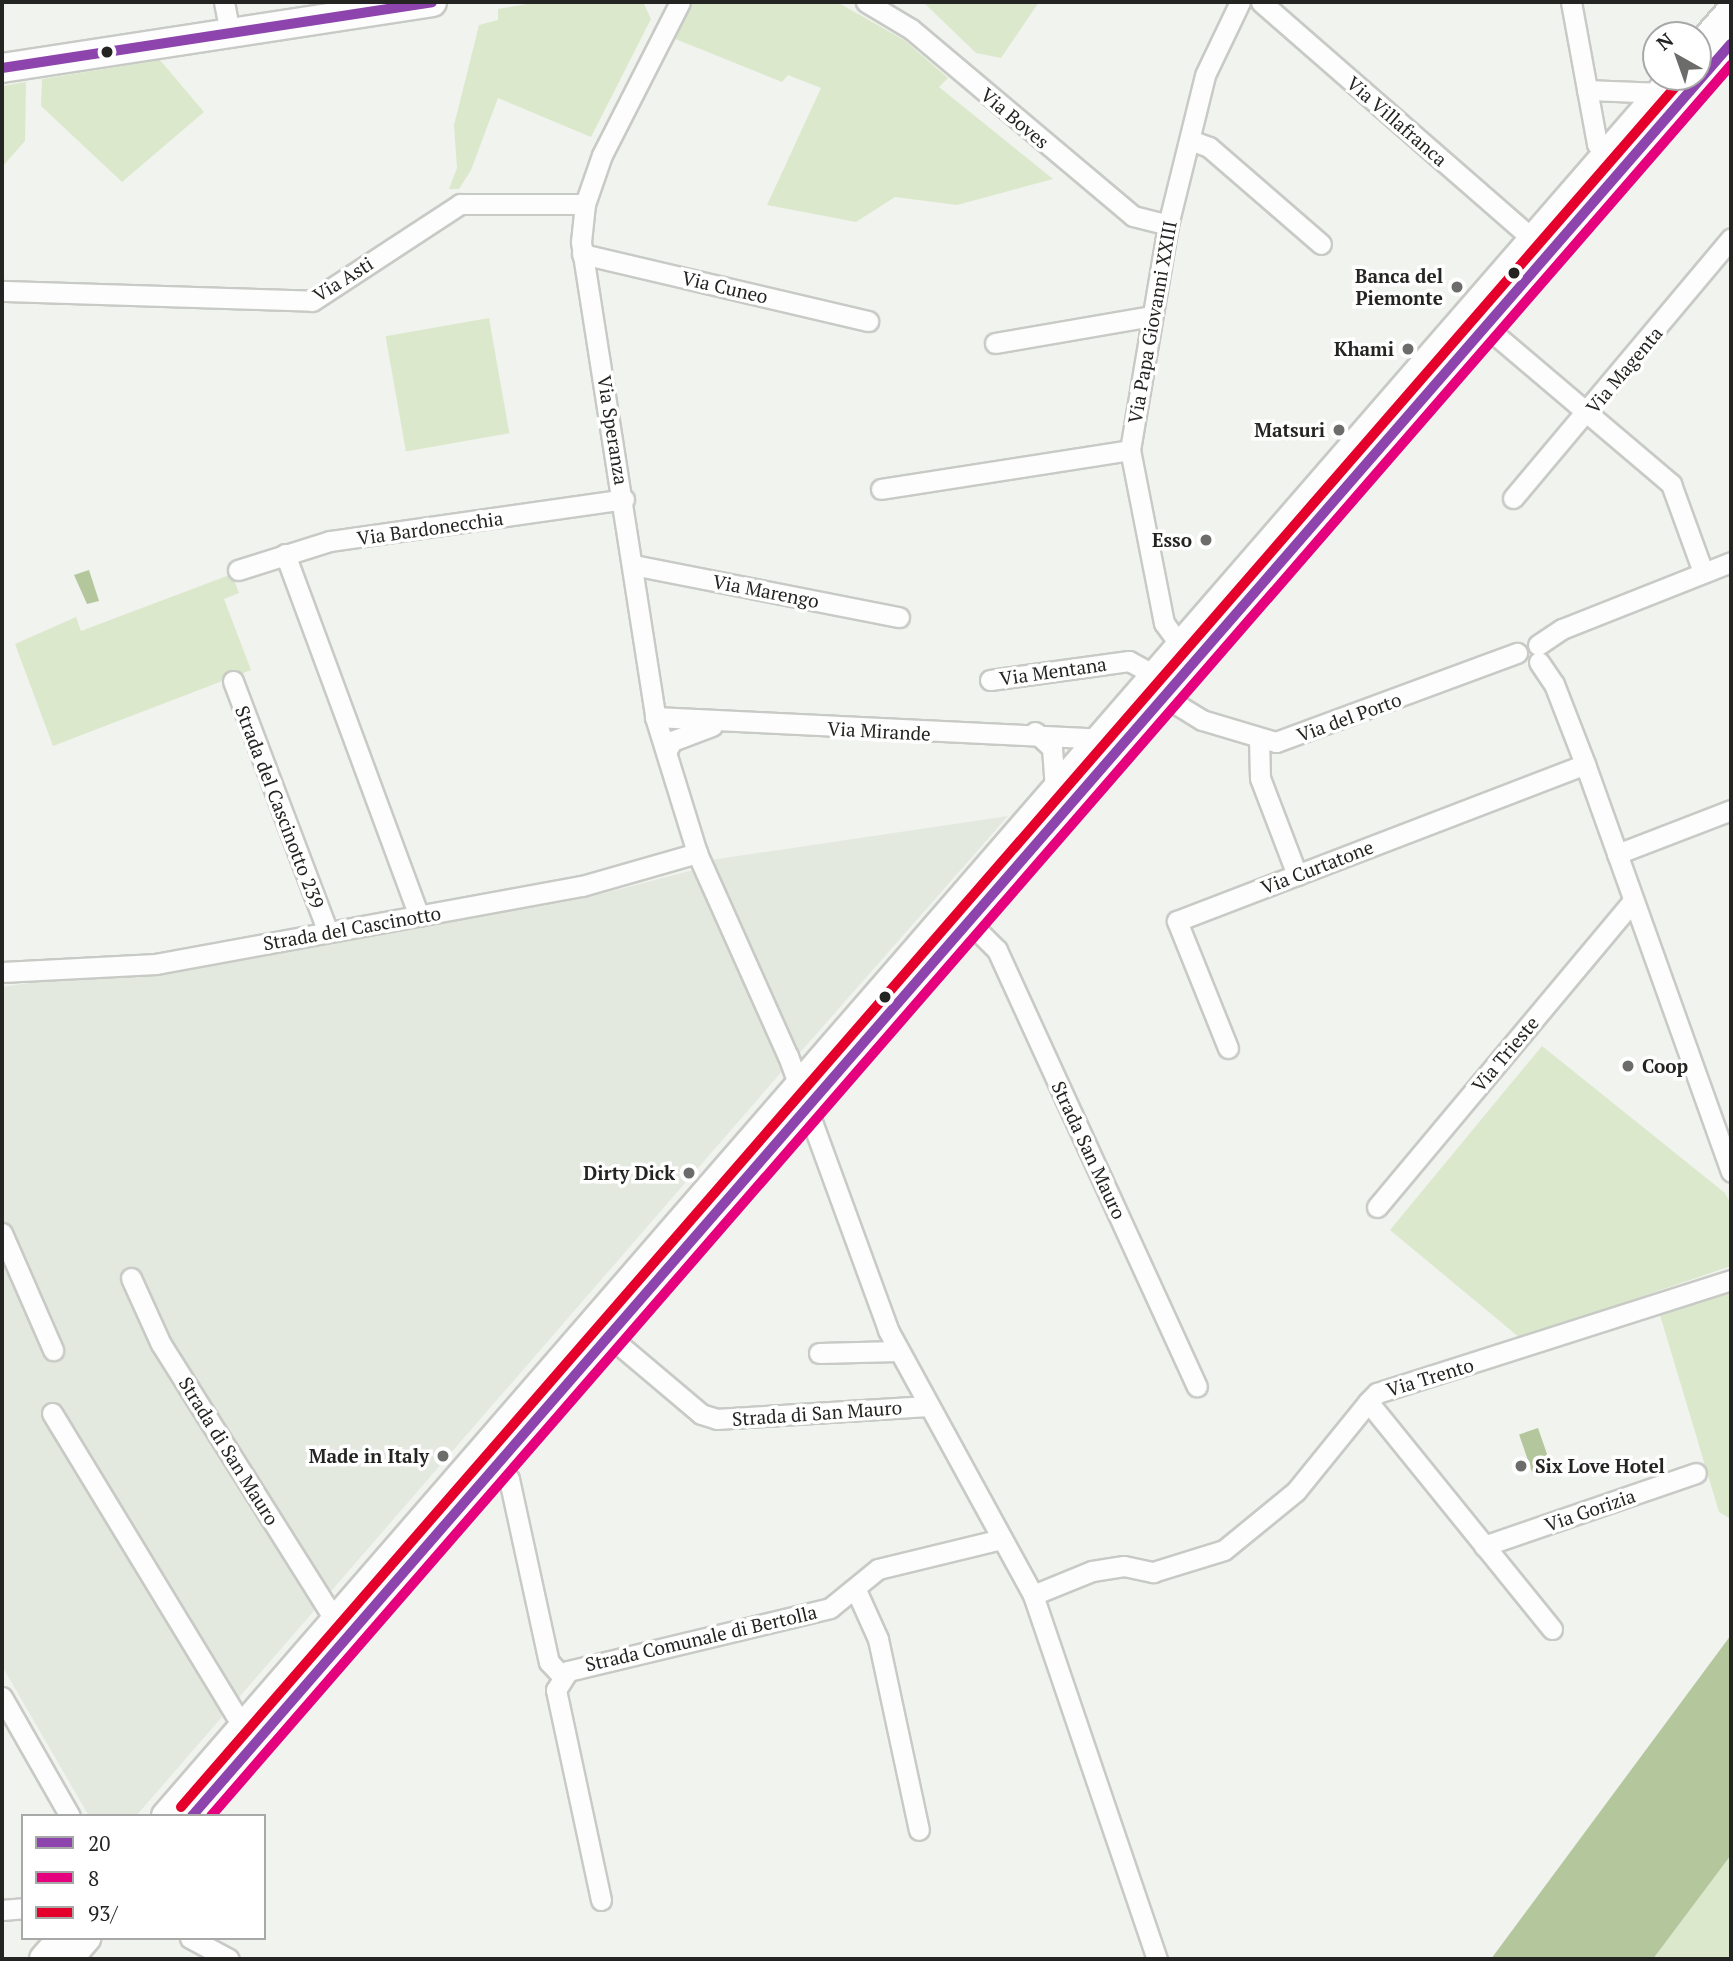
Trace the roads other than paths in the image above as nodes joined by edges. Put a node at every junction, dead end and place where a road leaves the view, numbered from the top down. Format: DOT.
graph roads {
  1 [pos="324,2"];
  2 [pos="432,2"];
  3 [pos="866,2"];
  4 [pos="1240,2"];
  5 [pos="1261,2"];
  6 [pos="1571,2"];
  7 [pos="673,7"];
  8 [pos="225,10"];
  9 [pos="1731,11"];
  10 [pos="1712,33"];
  11 [pos="1731,44"];
  12 [pos="103,46"];
  13 [pos="2,54"];
  14 [pos="2,68"];
  15 [pos="1642,87"];
  16 [pos="1587,90"];
  17 [pos="1662,91"];
  18 [pos="1190,140"];
  19 [pos="1606,156"];
  20 [pos="585,204"];
  21 [pos="1168,225"];
  22 [pos="1731,238"];
  23 [pos="1534,240"];
  24 [pos="1321,244"];
  25 [pos="582,254"];
  26 [pos="2,291"];
  27 [pos="1152,316"];
  28 [pos="868,321"];
  29 [pos="1486,327"];
  30 [pos="995,343"];
  31 [pos="1588,414"];
  32 [pos="1130,450"];
  33 [pos="881,489"];
  34 [pos="1513,498"];
  35 [pos="624,499"];
  36 [pos="285,554"];
  37 [pos="1731,562"];
  38 [pos="633,565"];
  39 [pos="238,570"];
  40 [pos="1703,572"];
  41 [pos="899,617"];
  42 [pos="1180,645"];
  43 [pos="1538,654"];
  44 [pos="990,680"];
  45 [pos="233,681"];
  46 [pos="1155,686"];
  47 [pos="655,717"];
  48 [pos="723,723"];
  49 [pos="1035,733"];
  50 [pos="1259,738"];
  51 [pos="1113,739"];
  52 [pos="666,752"];
  53 [pos="1585,764"];
  54 [pos="1055,789"];
  55 [pos="1731,810"];
  56 [pos="1023,843"];
  57 [pos="697,853"];
  58 [pos="1617,854"];
  59 [pos="1297,874"];
  60 [pos="1633,901"];
  61 [pos="419,916"];
  62 [pos="970,923"];
  63 [pos="328,932"];
  64 [pos="2,972"];
  65 [pos="1228,1048"];
  66 [pos="798,1085"];
  67 [pos="806,1113"];
  68 [pos="1731,1172"];
  69 [pos="1377,1207"];
  70 [pos="2,1233"];
  71 [pos="131,1278"];
  72 [pos="1731,1280"];
  73 [pos="610,1338"];
  74 [pos="53,1350"];
  75 [pos="898,1351"];
  76 [pos="819,1353"];
  77 [pos="1198,1386"];
  78 [pos="1368,1402"];
  79 [pos="927,1406"];
  80 [pos="52,1413"];
  81 [pos="492,1456"];
  82 [pos="1696,1473"];
  83 [pos="1001,1539"];
  84 [pos="1484,1546"];
  85 [pos="856,1590"];
  86 [pos="1033,1595"];
  87 [pos="335,1620"];
  88 [pos="1552,1629"];
  89 [pos="562,1676"];
  90 [pos="2,1697"];
  91 [pos="242,1726"];
  92 [pos="69,1814"];
  93 [pos="168,1814"];
  94 [pos="194,1814"];
  95 [pos="919,1829"];
  96 [pos="601,1900"];
  97 [pos="21,1908"];
  98 [pos="2,1910"];
  99 [pos="60,1940"];
  100 [pos="84,1940"];
  101 [pos="194,1940"];
  102 [pos="44,1959"];
  103 [pos="68,1959"];
  104 [pos="229,1959"];
  105 [pos="1157,1959"];
  1 -- 8 [label="main road"];
  2 -- 12 [label="main road"];
  3 -- 21 [label="street, Via Boves"];
  4 -- 18 [label="street, Via Papa Giovanni XXIII"];
  5 -- 23 [label="street, Via Villafranca"];
  6 -- 16 [label="street"];
  7 -- 20 [label="street, Via Speranza"];
  8 -- 12 [label="main road"];
  9 -- 10 [label="main road"];
  11 -- 29 [label="main road"];
  12 -- 13 [label="main road"];
  12 -- 14 [label="main road"];
  15 -- 16 [label="street"];
  16 -- 19 [label="street"];
  17 -- 19 [label="main road"];
  18 -- 21 [label="street, Via Papa Giovanni XXIII"];
  18 -- 24 [label="street"];
  19 -- 23 [label="main road"];
  20 -- 25 [label="street, Via Speranza"];
  20 -- 26 [label="street, Via Asti"];
  21 -- 27 [label="street, Via Papa Giovanni XXIII"];
  22 -- 31 [label="street, Via Magenta"];
  23 -- 42 [label="main road"];
  25 -- 28 [label="street, Via Cuneo"];
  25 -- 35 [label="street, Via Speranza"];
  27 -- 30 [label="street"];
  27 -- 32 [label="street, Via Papa Giovanni XXIII"];
  29 -- 31 [label="street"];
  29 -- 46 [label="main road"];
  31 -- 34 [label="street, Via Magenta"];
  31 -- 40 [label="street"];
  32 -- 33 [label="street"];
  32 -- 42 [label="street, Via Papa Giovanni XXIII"];
  35 -- 36 [label="street, Via Bardonecchia"];
  35 -- 38 [label="street, Via Speranza"];
  36 -- 39 [label="street, Via Bardonecchia"];
  36 -- 61 [label="street"];
  37 -- 40 [label="street"];
  38 -- 41 [label="street, Via Marengo"];
  38 -- 47 [label="street, Via Speranza"];
  40 -- 43 [label="street"];
  42 -- 46 [label="main road"];
  43 -- 50 [label="street, Via del Porto"];
  43 -- 53 [label="street"];
  44 -- 46 [label="street, Via Mentana"];
  45 -- 63 [label="street, Strada del Cascinotto 239"];
  46 -- 50 [label="street, Via del Porto"];
  46 -- 51 [label="main road"];
  47 -- 48 [label="street, Via Mirande"];
  47 -- 52 [label="street, Via Speranza"];
  48 -- 49 [label="street, Via Mirande"];
  48 -- 52 [label="street, Via Mirande"];
  49 -- 51 [label="street, Via Mirande"];
  49 -- 54 [label="street"];
  50 -- 59 [label="street"];
  51 -- 54 [label="main road"];
  51 -- 56 [label="main road"];
  52 -- 57 [label="street, Via Speranza"];
  53 -- 58 [label="street"];
  53 -- 59 [label="street, Via Curtatone"];
  54 -- 56 [label="main road"];
  55 -- 58 [label="street"];
  56 -- 62 [label="main road"];
  56 -- 66 [label="main road"];
  57 -- 61 [label="street, Strada del Cascinotto"];
  57 -- 66 [label="street"];
  58 -- 60 [label="street"];
  59 -- 65 [label="street, Via Curtatone"];
  60 -- 68 [label="street"];
  60 -- 69 [label="street, Via Trieste"];
  61 -- 63 [label="street, Strada del Cascinotto"];
  62 -- 67 [label="main road"];
  62 -- 77 [label="street, Strada San Mauro"];
  63 -- 64 [label="street, Strada del Cascinotto"];
  66 -- 67 [label="street"];
  66 -- 81 [label="main road"];
  67 -- 73 [label="main road"];
  67 -- 75 [label="street"];
  70 -- 74 [label="street"];
  71 -- 87 [label="street, Strada di San Mauro"];
  72 -- 78 [label="street, Via Trento"];
  73 -- 79 [label="street, Strada di San Mauro"];
  73 -- 81 [label="main road"];
  75 -- 76 [label="street"];
  75 -- 79 [label="street"];
  78 -- 84 [label="street, Via Trento"];
  78 -- 86 [label="street"];
  79 -- 83 [label="street"];
  80 -- 91 [label="street"];
  81 -- 87 [label="main road"];
  81 -- 89 [label="street"];
  81 -- 94 [label="main road"];
  82 -- 84 [label="street, Via Gorizia"];
  83 -- 85 [label="street, Strada Comunale di Bertolla"];
  83 -- 86 [label="street"];
  84 -- 88 [label="street, Via Trento"];
  85 -- 89 [label="street, Strada Comunale di Bertolla"];
  85 -- 95 [label="street"];
  86 -- 105 [label="street"];
  87 -- 91 [label="main road"];
  89 -- 96 [label="street, Strada Comunale di Bertolla"];
  90 -- 92 [label="street"];
  91 -- 93 [label="main road"];
  97 -- 98 [label="street"];
  99 -- 102 [label="main road"];
  100 -- 103 [label="main road"];
  101 -- 104 [label="street"];
}
